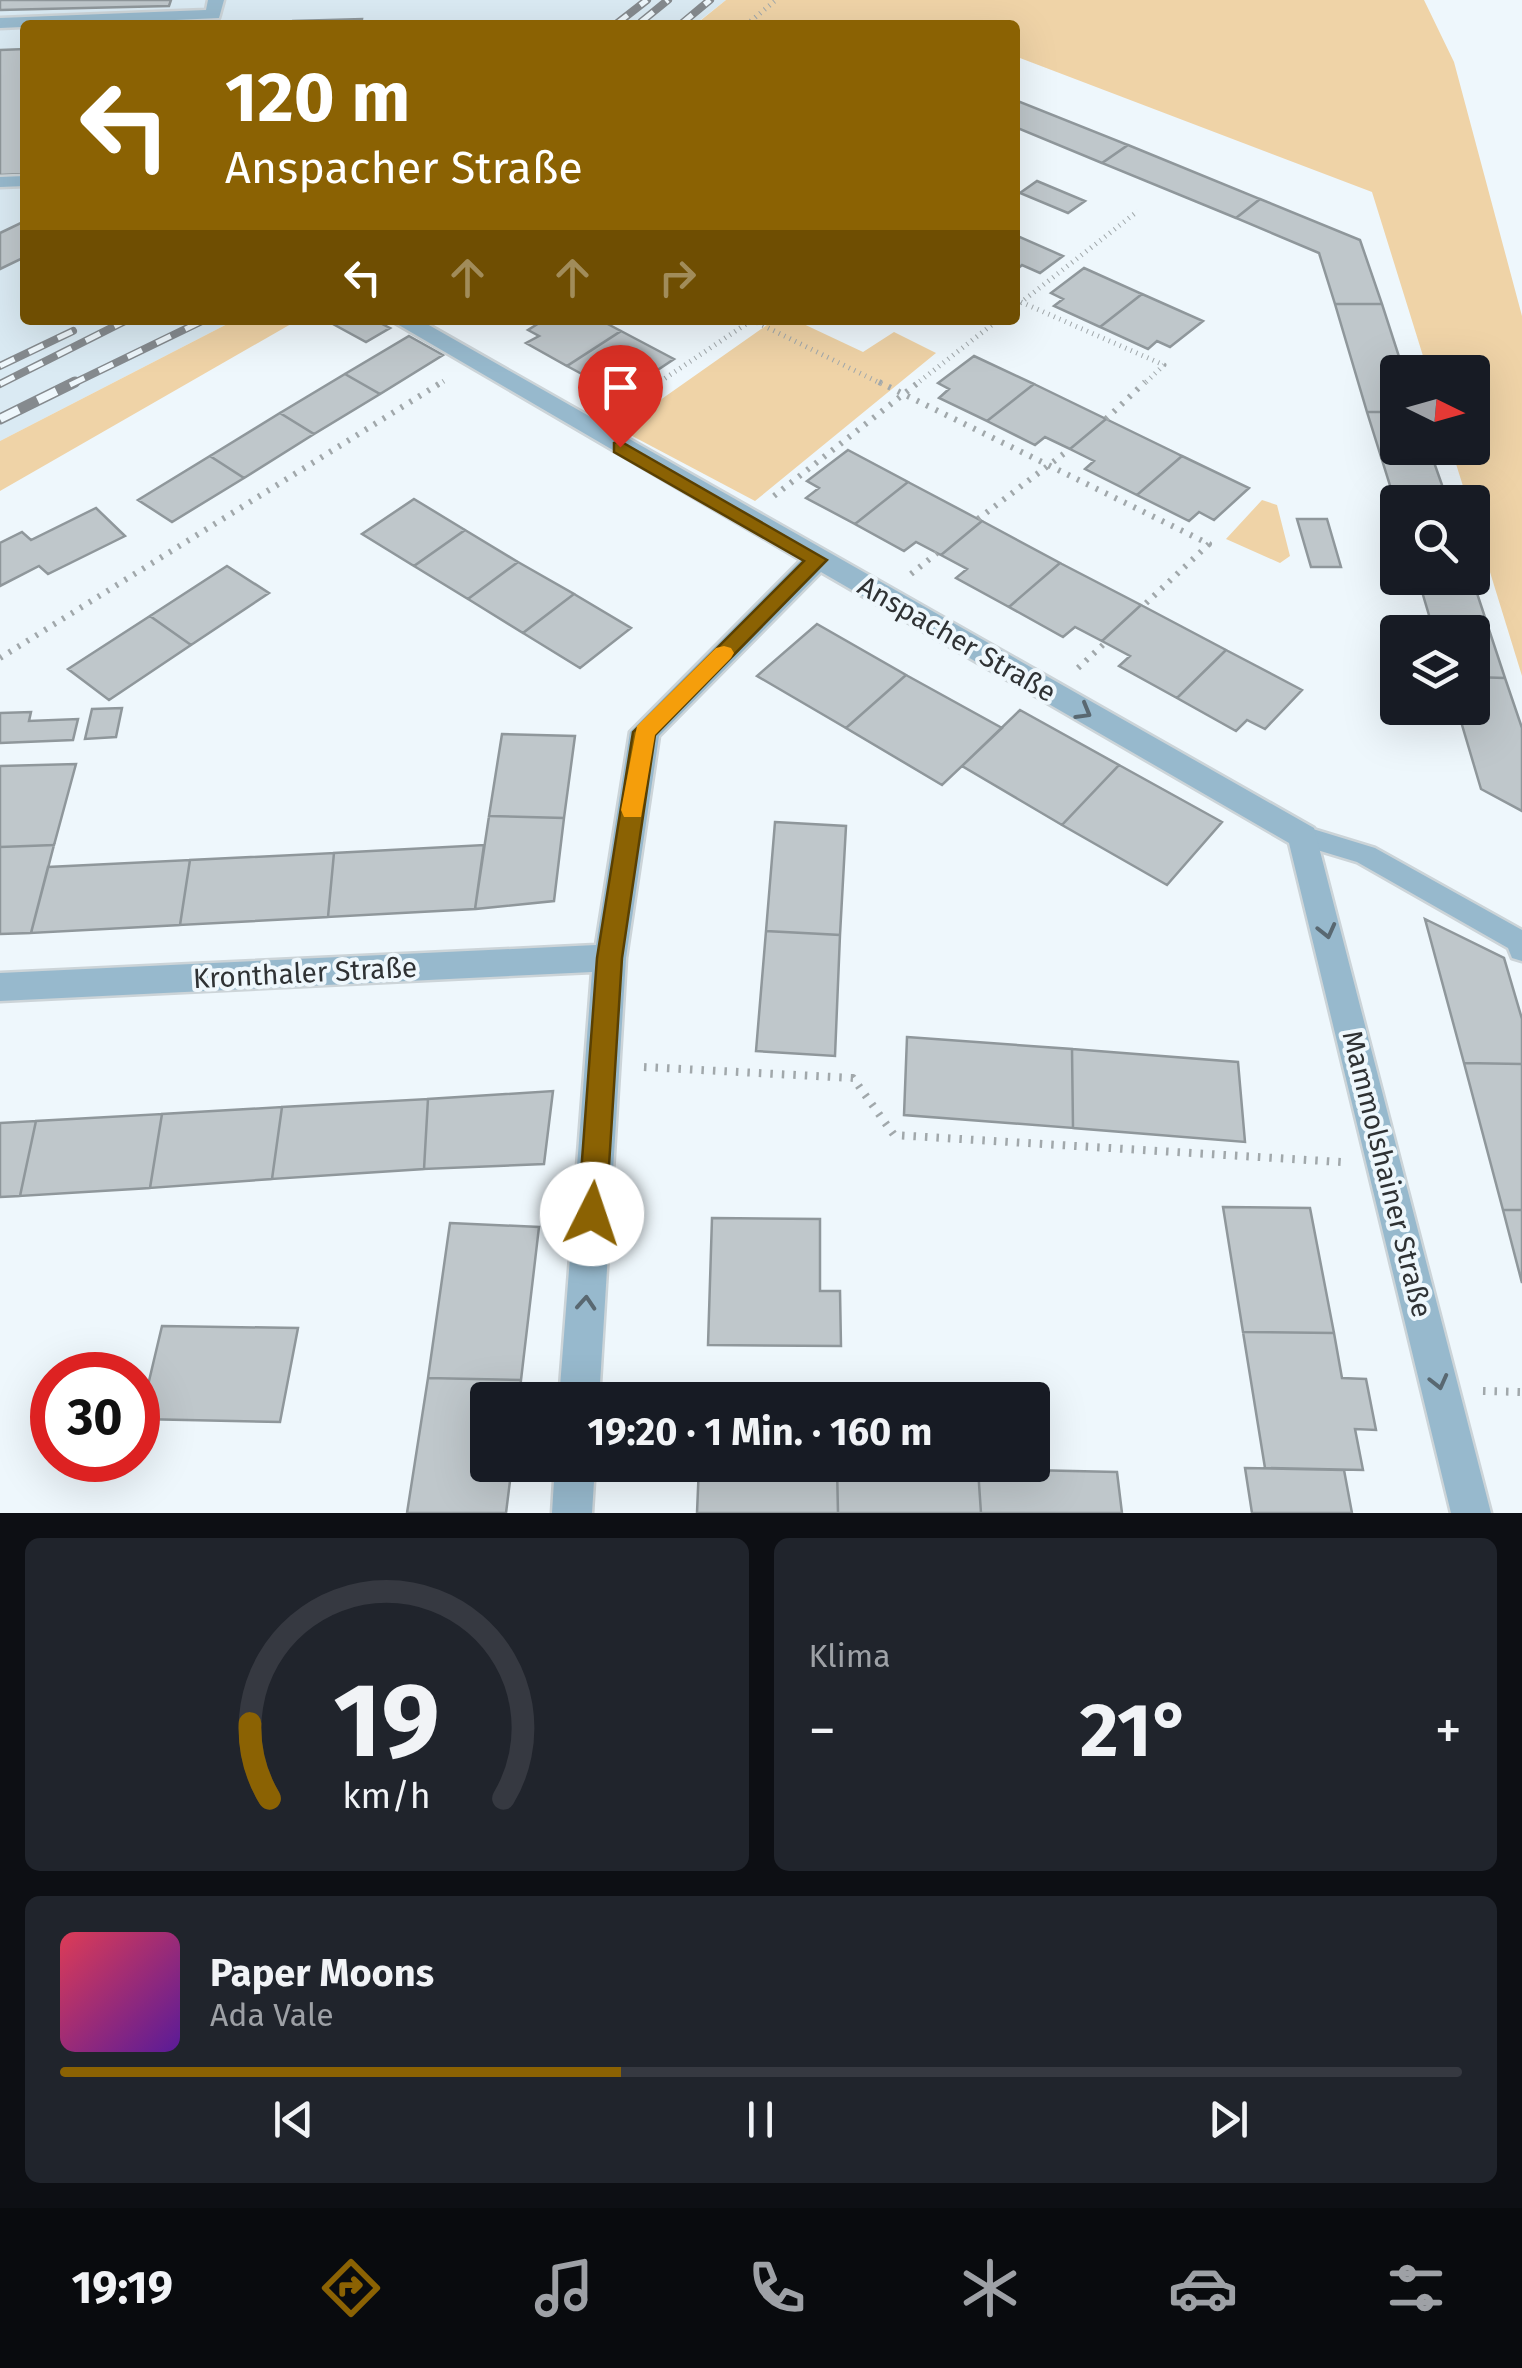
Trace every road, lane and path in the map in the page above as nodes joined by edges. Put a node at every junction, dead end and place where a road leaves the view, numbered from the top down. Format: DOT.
graph roads {
  1 [pos="216,0"];
  2 [pos="776,0"];
  3 [pos="61,20"];
  4 [pos="752,20"];
  5 [pos="1138,211"];
  6 [pos="1020,303"];
  7 [pos="1020,306"];
  8 [pos="412,325"];
  9 [pos="745,325"];
  10 [pos="762,325"];
  11 [pos="992,325"];
  12 [pos="474,363"];
  13 [pos="904,394"];
  14 [pos="1106,419"];
  15 [pos="589,429"];
  16 [pos="1070,449"];
  17 [pos="1052,465"];
  18 [pos="745,519"];
  19 [pos="978,519"];
  20 [pos="817,560"];
  21 [pos="1144,606"];
  22 [pos="0,658"];
  23 [pos="1303,836"];
  24 [pos="1522,950"];
  25 [pos="610,958"];
  26 [pos="0,987"];
  27 [pos="603,1065"];
  28 [pos="1385,1164"];
  29 [pos="581,1382"];
  30 [pos="574,1482"];
  31 [pos="572,1513"];
  32 [pos="1471,1513"];
  1 -- 3 [label="lane"];
  2 -- 4 [label="path"];
  5 -- 6 [label="path"];
  7 -- 14 [label="path"];
  8 -- 12 [label="street, Anspacher Straße"];
  9 -- 15 [label="path"];
  10 -- 13 [label="path"];
  11 -- 13 [label="path"];
  12 -- 15 [label="street, Anspacher Straße"];
  12 -- 22 [label="path"];
  13 -- 17 [label="path"];
  13 -- 18 [label="path"];
  15 -- 18 [label="street, Anspacher Straße"];
  16 -- 17 [label="path"];
  17 -- 19 [label="path"];
  17 -- 21 [label="path"];
  18 -- 20 [label="street, Anspacher Straße"];
  20 -- 23 [label="street, Anspacher Straße, one-way"];
  20 -- 25 [label="street"];
  23 -- 24 [label="lane"];
  23 -- 28 [label="street, Mammolshainer Straße, one-way"];
  25 -- 26 [label="street, Kronthaler Straße"];
  25 -- 27 [label="street"];
  27 -- 28 [label="path"];
  29 -- 27 [label="street, one-way"];
  28 -- 32 [label="street, Mammolshainer Straße, one-way"];
  30 -- 31 [label="street"];
}
